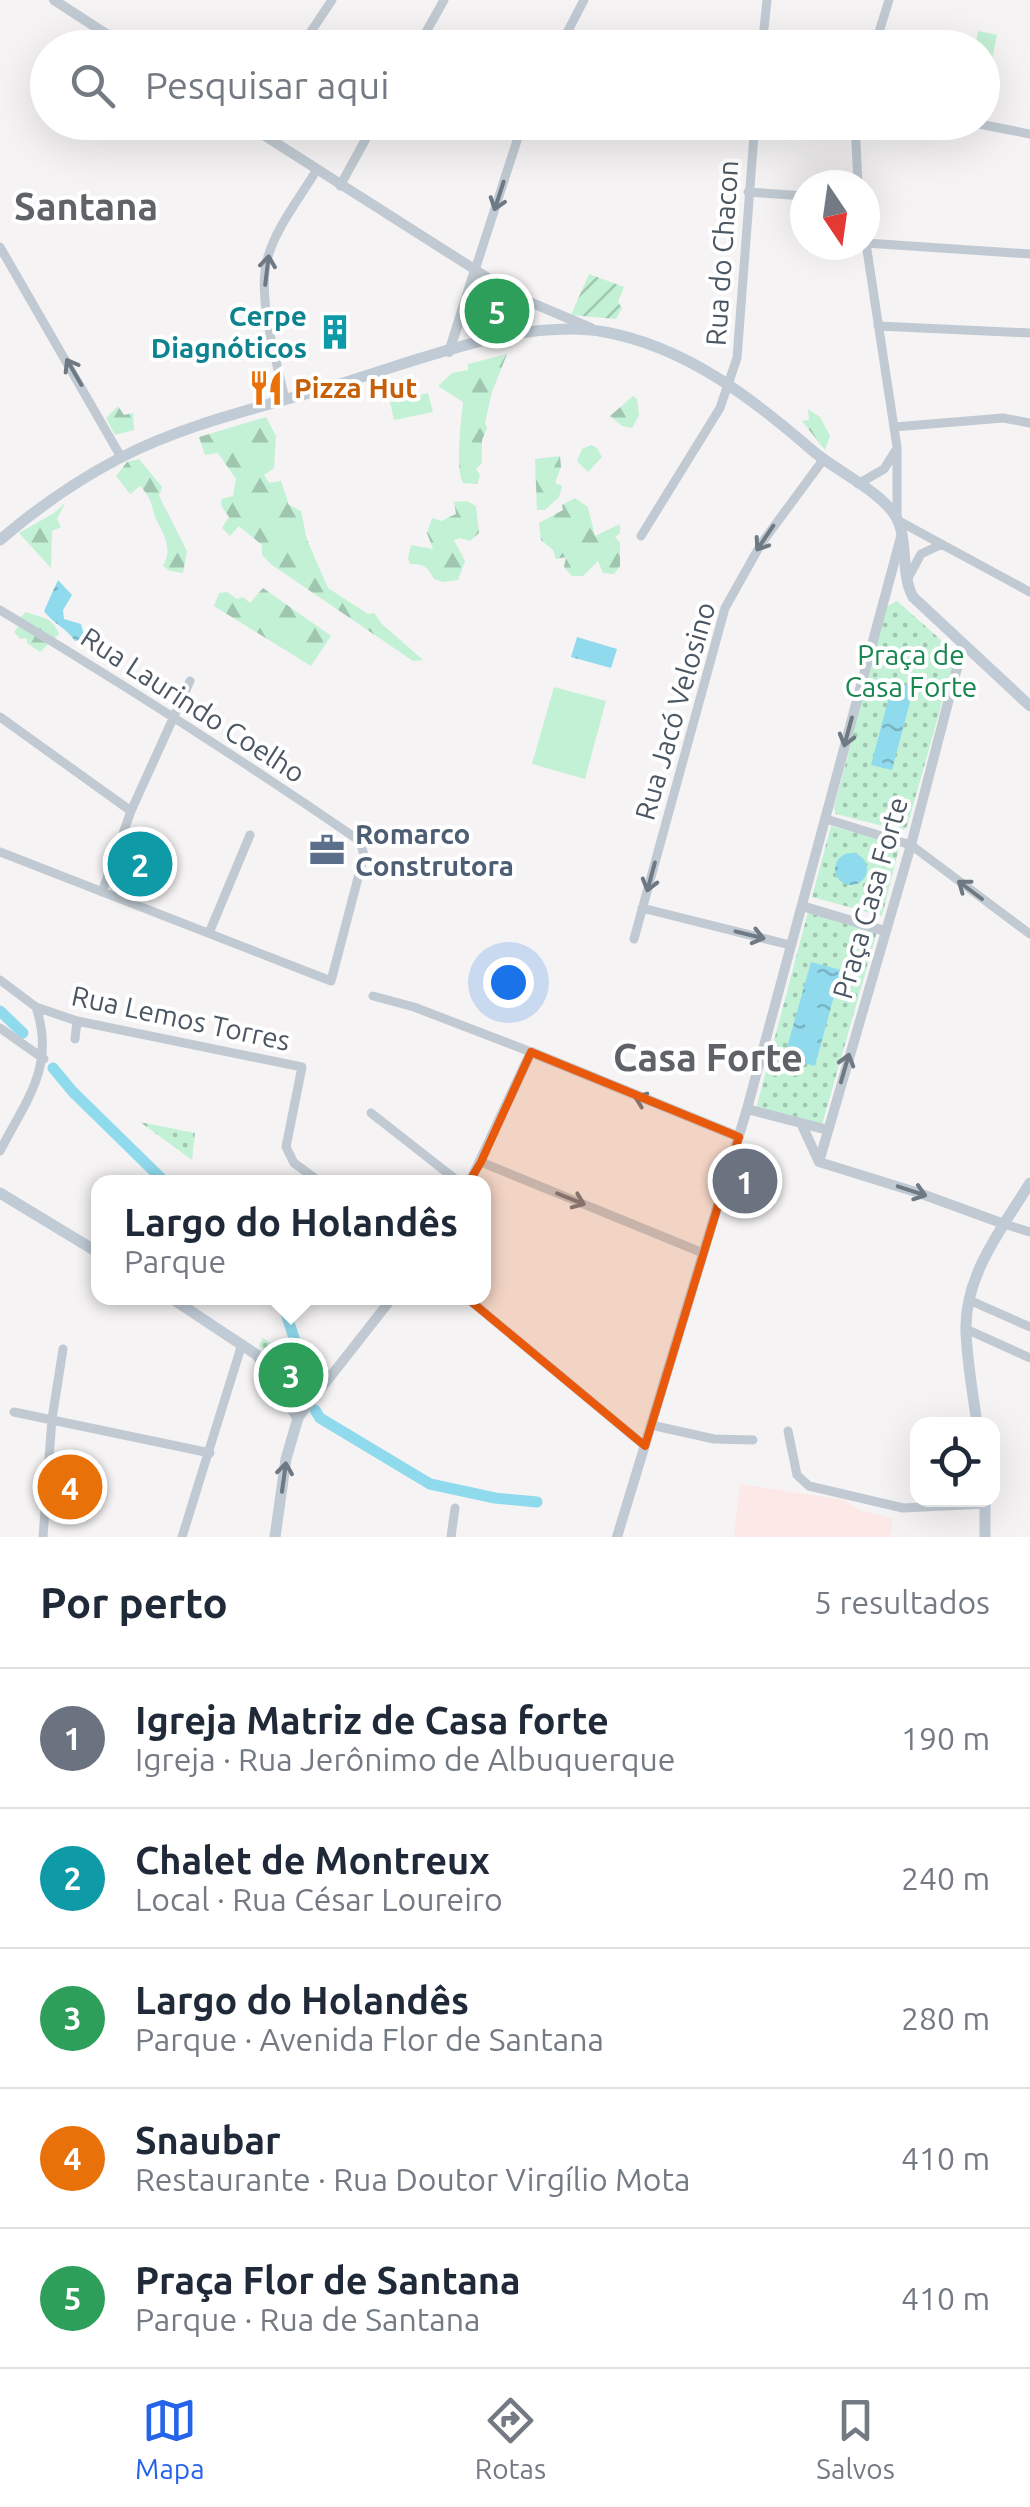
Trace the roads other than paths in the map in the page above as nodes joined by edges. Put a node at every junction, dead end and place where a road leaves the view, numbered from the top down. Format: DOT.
graph roads {
  1 [pos="54,0"];
  2 [pos="332,0"];
  3 [pos="444,0"];
  4 [pos="584,0"];
  5 [pos="767,0"];
  6 [pos="889,0"];
  7 [pos="100,30"];
  8 [pos="312,30"];
  9 [pos="427,30"];
  10 [pos="568,30"];
  11 [pos="764,30"];
  12 [pos="880,30"];
  13 [pos="1000,128"];
  14 [pos="1030,134"];
  15 [pos="271,140"];
  16 [pos="365,140"];
  17 [pos="516,140"];
  18 [pos="753,140"];
  19 [pos="856,140"];
  20 [pos="857,170"];
  21 [pos="316,171"];
  22 [pos="340,186"];
  23 [pos="748,192"];
  24 [pos="790,195"];
  25 [pos="880,241"];
  26 [pos="0,246"];
  27 [pos="1030,254"];
  28 [pos="868,260"];
  29 [pos="475,270"];
  30 [pos="878,326"];
  31 [pos="601,332"];
  32 [pos="1030,332"];
  33 [pos="449,352"];
  34 [pos="730,386"];
  35 [pos="286,400"];
  36 [pos="1030,423"];
  37 [pos="894,427"];
  38 [pos="897,447"];
  39 [pos="121,457"];
  40 [pos="823,460"];
  41 [pos="858,484"];
  42 [pos="897,519"];
  43 [pos="641,536"];
  44 [pos="900,537"];
  45 [pos="0,540"];
  46 [pos="942,544"];
  47 [pos="907,581"];
  48 [pos="1030,592"];
  49 [pos="0,610"];
  50 [pos="963,646"];
  51 [pos="190,681"];
  52 [pos="1030,706"];
  53 [pos="174,716"];
  54 [pos="0,717"];
  55 [pos="132,811"];
  56 [pos="826,818"];
  57 [pos="250,835"];
  58 [pos="911,845"];
  59 [pos="0,852"];
  60 [pos="102,892"];
  61 [pos="802,906"];
  62 [pos="642,908"];
  63 [pos="885,930"];
  64 [pos="209,933"];
  65 [pos="1030,934"];
  66 [pos="634,939"];
  67 [pos="790,945"];
  68 [pos="0,980"];
  69 [pos="373,996"];
  70 [pos="36,1007"];
  71 [pos="77,1021"];
  72 [pos="0,1028"];
  73 [pos="75,1038"];
  74 [pos="531,1052"];
  75 [pos="44,1059"];
  76 [pos="747,1109"];
  77 [pos="371,1113"];
  78 [pos="801,1123"];
  79 [pos="828,1130"];
  80 [pos="739,1138"];
  81 [pos="0,1151"];
  82 [pos="481,1162"];
  83 [pos="819,1162"];
  84 [pos="310,1175"];
  85 [pos="450,1175"];
  86 [pos="474,1175"];
  87 [pos="1028,1191"];
  88 [pos="0,1193"];
  89 [pos="1004,1224"];
  90 [pos="1030,1232"];
  91 [pos="91,1249"];
  92 [pos="703,1253"];
  93 [pos="969,1300"];
  94 [pos="182,1305"];
  95 [pos="387,1305"];
  96 [pos="475,1305"];
  97 [pos="1030,1327"];
  98 [pos="966,1329"];
  99 [pos="242,1344"];
  100 [pos="63,1349"];
  101 [pos="1030,1358"];
  102 [pos="14,1412"];
  103 [pos="975,1417"];
  104 [pos="298,1418"];
  105 [pos="52,1419"];
  106 [pos="652,1424"];
  107 [pos="788,1432"];
  108 [pos="753,1440"];
  109 [pos="645,1446"];
  110 [pos="210,1453"];
  111 [pos="917,1507"];
  112 [pos="986,1507"];
  113 [pos="455,1508"];
  114 [pos="43,1537"];
  115 [pos="182,1537"];
  116 [pos="275,1537"];
  117 [pos="451,1537"];
  118 [pos="617,1537"];
  119 [pos="985,1537"];
  1 -- 7 [label="street"];
  2 -- 8 [label="street"];
  3 -- 9 [label="street"];
  4 -- 10 [label="street"];
  5 -- 11 [label="street"];
  6 -- 12 [label="street"];
  13 -- 14 [label="street"];
  15 -- 21 [label="street"];
  16 -- 22 [label="street"];
  17 -- 29 [label="street, one-way"];
  18 -- 23 [label="street, Rua do Chacon"];
  19 -- 20 [label="street"];
  21 -- 22 [label="street"];
  35 -- 21 [label="street, one-way"];
  22 -- 29 [label="street"];
  23 -- 24 [label="street"];
  23 -- 34 [label="street, Rua do Chacon"];
  25 -- 27 [label="street"];
  39 -- 26 [label="street, one-way"];
  28 -- 30 [label="street"];
  29 -- 31 [label="street"];
  29 -- 33 [label="street"];
  30 -- 32 [label="street"];
  30 -- 37 [label="street"];
  31 -- 33 [label="main road"];
  31 -- 34 [label="main road"];
  33 -- 35 [label="main road"];
  34 -- 40 [label="main road"];
  34 -- 43 [label="street"];
  35 -- 39 [label="main road"];
  36 -- 37 [label="street"];
  37 -- 38 [label="street"];
  38 -- 41 [label="street"];
  38 -- 42 [label="street"];
  39 -- 45 [label="main road"];
  40 -- 41 [label="main road"];
  40 -- 62 [label="street, Rua Jacó Velosino, one-way"];
  41 -- 42 [label="main road"];
  42 -- 44 [label="main road"];
  42 -- 46 [label="street"];
  44 -- 47 [label="main road"];
  44 -- 56 [label="street, one-way"];
  46 -- 47 [label="street"];
  46 -- 48 [label="street"];
  47 -- 50 [label="main road"];
  49 -- 53 [label="street, Rua Laurindo Coelho"];
  50 -- 52 [label="main road"];
  50 -- 58 [label="street, Praça Casa Forte"];
  51 -- 53 [label="street"];
  53 -- 55 [label="street"];
  53 -- 64 [label="street, Rua Laurindo Coelho"];
  54 -- 55 [label="street"];
  55 -- 60 [label="street"];
  56 -- 58 [label="street"];
  56 -- 61 [label="street"];
  57 -- 64 [label="street"];
  58 -- 63 [label="street, Praça Casa Forte"];
  65 -- 58 [label="street, one-way"];
  59 -- 60 [label="street"];
  60 -- 64 [label="street"];
  61 -- 63 [label="street"];
  61 -- 67 [label="street"];
  62 -- 66 [label="street, Rua Jacó Velosino"];
  62 -- 67 [label="street, one-way"];
  79 -- 63 [label="street, Praça Casa Forte, one-way"];
  67 -- 76 [label="street"];
  68 -- 70 [label="street, Rua Lemos Torres"];
  69 -- 74 [label="street"];
  70 -- 71 [label="street, Rua Lemos Torres"];
  70 -- 75 [label="street"];
  71 -- 73 [label="street"];
  71 -- 84 [label="street, Rua Lemos Torres"];
  72 -- 75 [label="street"];
  80 -- 74 [label="street, one-way"];
  74 -- 82 [label="street"];
  75 -- 81 [label="street"];
  76 -- 78 [label="street"];
  76 -- 80 [label="street"];
  77 -- 85 [label="street"];
  78 -- 79 [label="street"];
  78 -- 83 [label="street"];
  79 -- 83 [label="street, Praça Casa Forte"];
  80 -- 92 [label="street"];
  82 -- 86 [label="street"];
  82 -- 92 [label="street, one-way"];
  83 -- 89 [label="street, one-way"];
  87 -- 89 [label="main road"];
  88 -- 91 [label="main road"];
  89 -- 90 [label="street"];
  89 -- 93 [label="main road"];
  92 -- 106 [label="street"];
  93 -- 97 [label="street"];
  93 -- 98 [label="main road"];
  94 -- 99 [label="main road"];
  95 -- 104 [label="street"];
  96 -- 109 [label="street"];
  98 -- 101 [label="street"];
  98 -- 103 [label="main road"];
  99 -- 104 [label="main road"];
  99 -- 110 [label="street"];
  100 -- 105 [label="street"];
  102 -- 105 [label="street"];
  116 -- 104 [label="main road, one-way"];
  105 -- 110 [label="street"];
  105 -- 114 [label="street"];
  106 -- 108 [label="street"];
  106 -- 109 [label="street"];
  107 -- 111 [label="street"];
  109 -- 118 [label="street"];
  110 -- 115 [label="street"];
  112 -- 119 [label="main road"];
  113 -- 117 [label="street"];
}
